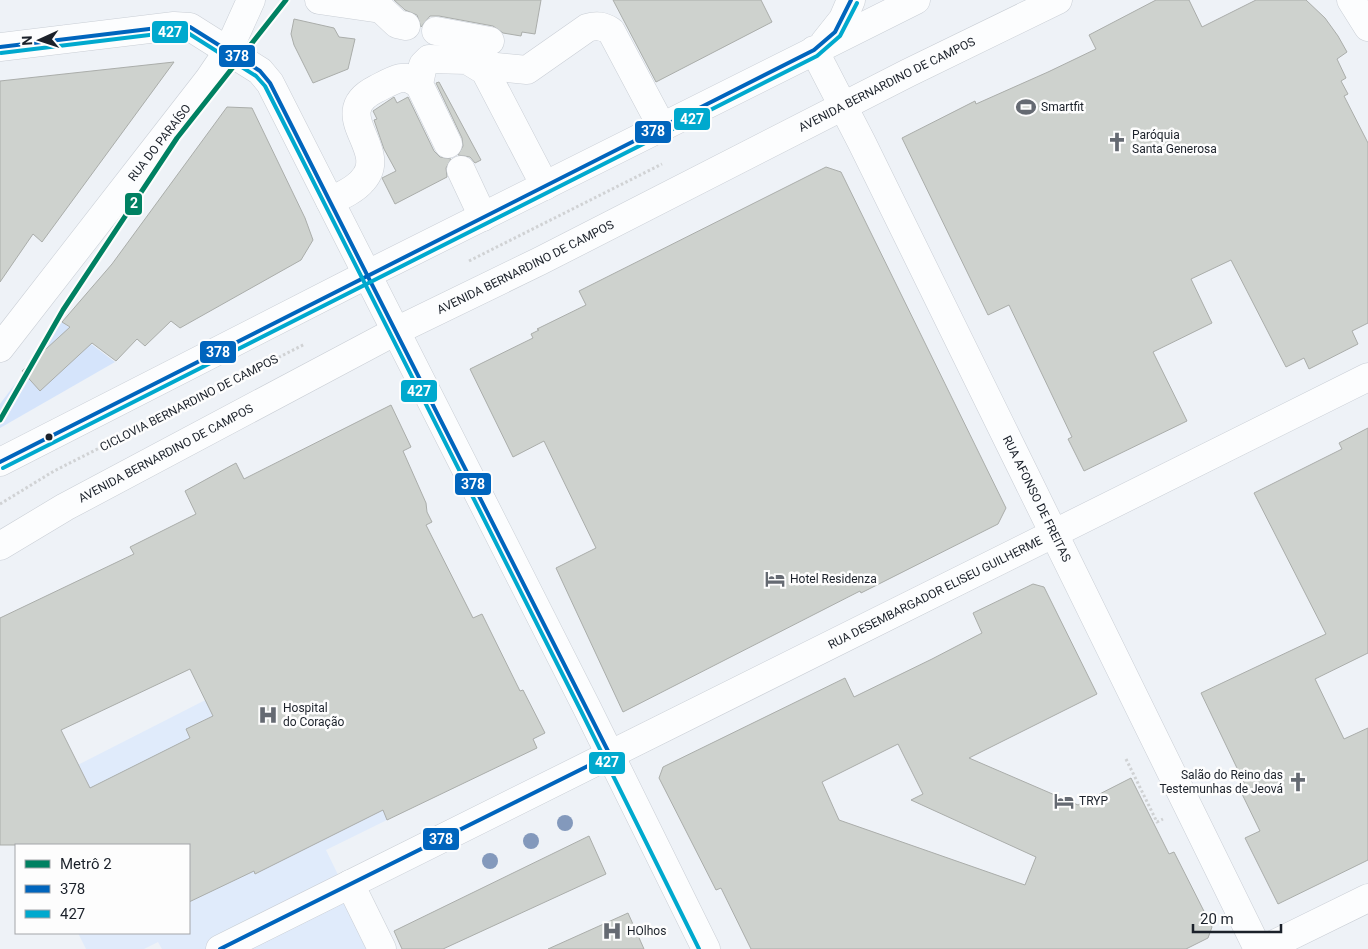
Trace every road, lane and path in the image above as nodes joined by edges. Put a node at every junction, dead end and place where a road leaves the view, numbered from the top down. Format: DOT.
graph roads {
  1 [pos="251,0"];
  2 [pos="319,0"];
  3 [pos="851,0"];
  4 [pos="916,0"];
  5 [pos="1058,0"];
  6 [pos="1351,0"];
  7 [pos="406,26"];
  8 [pos="1368,27"];
  9 [pos="436,31"];
  10 [pos="490,41"];
  11 [pos="0,47"];
  12 [pos="228,50"];
  13 [pos="814,50"];
  14 [pos="478,65"];
  15 [pos="419,84"];
  16 [pos="844,106"];
  17 [pos="662,127"];
  18 [pos="448,144"];
  19 [pos="461,170"];
  20 [pos="545,186"];
  21 [pos="330,201"];
  22 [pos="484,217"];
  23 [pos="366,275"];
  24 [pos="396,331"];
  25 [pos="310,341"];
  26 [pos="0,348"];
  27 [pos="1368,378"];
  28 [pos="0,462"];
  29 [pos="0,504"];
  30 [pos="1054,534"];
  31 [pos="0,546"];
  32 [pos="610,755"];
  33 [pos="1126,759"];
  34 [pos="1170,815"];
  35 [pos="350,884"];
  36 [pos="1368,898"];
  37 [pos="220,949"];
  38 [pos="382,949"];
  39 [pos="706,949"];
  40 [pos="1258,949"];
  41 [pos="1264,949"];
  1 -- 12 [label="street, RUA DO PARAÍSO"];
  2 -- 7 [label="street"];
  3 -- 13 [label="street"];
  4 -- 13 [label="street"];
  5 -- 16 [label="street, AVENIDA BERNARDINO DE CAMPOS"];
  6 -- 8 [label="street"];
  9 -- 10 [label="street"];
  11 -- 12 [label="street"];
  12 -- 21 [label="street"];
  12 -- 26 [label="street, RUA DO PARAÍSO"];
  13 -- 16 [label="street, RUA AFONSO DE FREITAS"];
  13 -- 17 [label="street"];
  14 -- 15 [label="street"];
  14 -- 17 [label="street"];
  14 -- 20 [label="street"];
  15 -- 18 [label="street"];
  15 -- 21 [label="street"];
  16 -- 24 [label="street, AVENIDA BERNARDINO DE CAMPOS"];
  16 -- 30 [label="street, RUA AFONSO DE FREITAS"];
  17 -- 20 [label="street"];
  19 -- 22 [label="street"];
  20 -- 22 [label="street"];
  21 -- 23 [label="street"];
  22 -- 23 [label="street"];
  23 -- 24 [label="street"];
  23 -- 28 [label="street"];
  24 -- 31 [label="street, AVENIDA BERNARDINO DE CAMPOS"];
  24 -- 32 [label="street"];
  25 -- 29 [label="path, CICLOVIA BERNARDINO DE CAMPOS"];
  27 -- 30 [label="street, RUA DESEMBARGADOR ELISEU GUILHERME"];
  30 -- 32 [label="street, RUA DESEMBARGADOR ELISEU GUILHERME"];
  30 -- 40 [label="street, RUA AFONSO DE FREITAS"];
  32 -- 35 [label="street, RUA DESEMBARGADOR ELISEU GUILHERME"];
  32 -- 39 [label="street"];
  33 -- 34 [label="path"];
  35 -- 37 [label="street, RUA DESEMBARGADOR ELISEU GUILHERME"];
  35 -- 38 [label="street"];
  36 -- 41 [label="street"];
}
